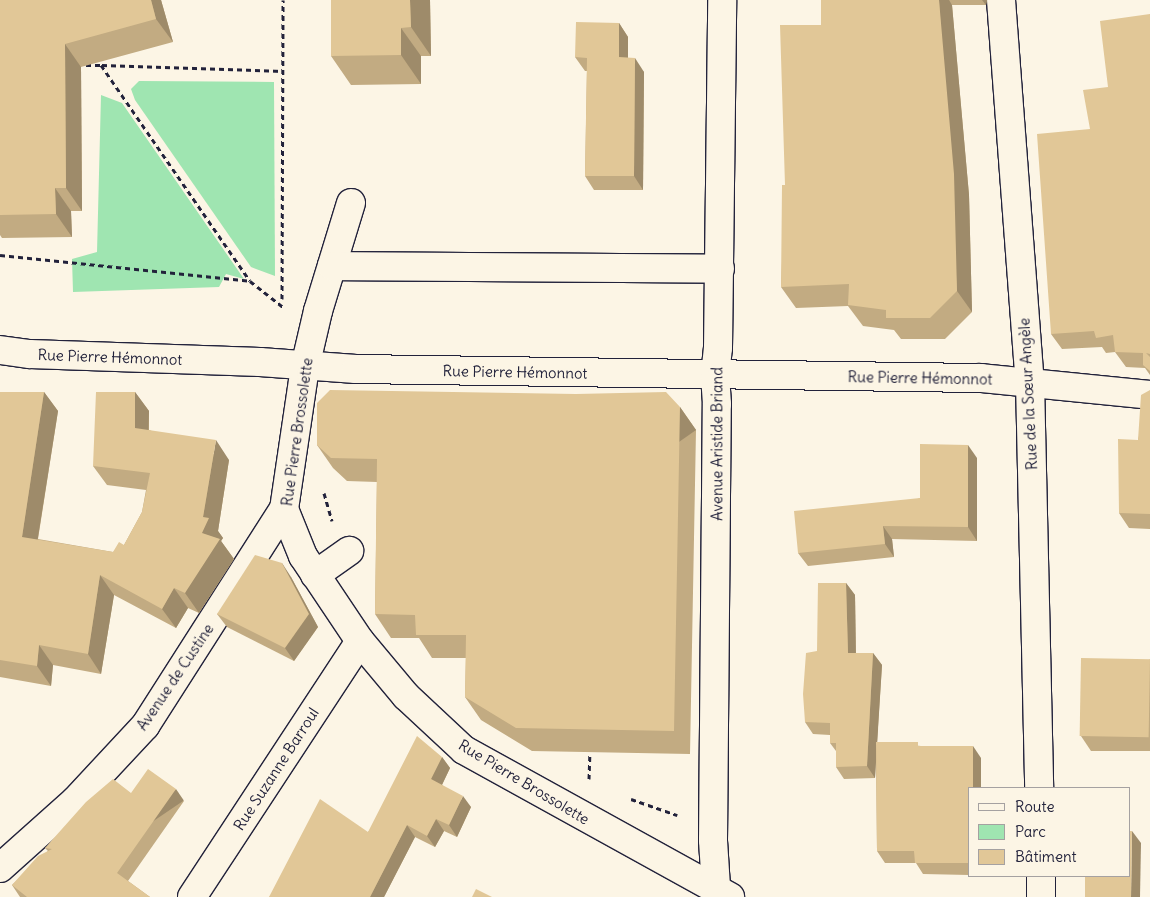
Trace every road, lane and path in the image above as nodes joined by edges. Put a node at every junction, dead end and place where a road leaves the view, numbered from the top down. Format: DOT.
graph roads {
  1 [pos="283,0"];
  2 [pos="722,0"];
  3 [pos="1001,0"];
  4 [pos="83,64"];
  5 [pos="101,65"];
  6 [pos="283,71"];
  7 [pos="351,203"];
  8 [pos="0,255"];
  9 [pos="332,266"];
  10 [pos="720,270"];
  11 [pos="250,282"];
  12 [pos="282,306"];
  13 [pos="0,350"];
  14 [pos="276,362"];
  15 [pos="305,367"];
  16 [pos="715,376"];
  17 [pos="1030,382"];
  18 [pos="1150,395"];
  19 [pos="322,488"];
  20 [pos="284,509"];
  21 [pos="346,553"];
  22 [pos="315,575"];
  23 [pos="360,641"];
  24 [pos="582,779"];
  25 [pos="589,782"];
  26 [pos="1039,787"];
  27 [pos="0,868"];
  28 [pos="1040,877"];
  29 [pos="723,892"];
  30 [pos="192,897"];
  31 [pos="1041,897"];
  1 -- 6 [label="path"];
  2 -- 10 [label="street, Avenue Aristide Briand"];
  3 -- 17 [label="street, Rue de la Sœur Angèle"];
  4 -- 5 [label="path"];
  5 -- 6 [label="path"];
  5 -- 11 [label="path"];
  6 -- 12 [label="path"];
  7 -- 9 [label="street, Rue Pierre Brossolette"];
  8 -- 11 [label="path"];
  9 -- 10 [label="street"];
  9 -- 15 [label="street, Rue Pierre Brossolette"];
  10 -- 16 [label="street, Avenue Aristide Briand"];
  11 -- 12 [label="path"];
  12 -- 14 [label="path"];
  13 -- 14 [label="street, Rue Pierre Hémonnot"];
  14 -- 15 [label="street, Rue Pierre Hémonnot"];
  15 -- 16 [label="street, Rue Pierre Hémonnot"];
  15 -- 20 [label="street, Rue Pierre Brossolette"];
  16 -- 17 [label="street, Rue Pierre Hémonnot"];
  16 -- 29 [label="street, Avenue Aristide Briand"];
  17 -- 18 [label="street, Rue Pierre Hémonnot"];
  17 -- 26 [label="street, Rue de la Sœur Angèle"];
  19 -- 21 [label="path"];
  20 -- 22 [label="street, Rue Pierre Brossolette"];
  20 -- 27 [label="street, Avenue de Custine"];
  21 -- 22 [label="street"];
  22 -- 23 [label="street, Rue Pierre Brossolette"];
  23 -- 29 [label="street, Rue Pierre Brossolette"];
  23 -- 30 [label="street, Rue Suzanne Barroul"];
  24 -- 25 [label="path"];
  28 -- 31 [label="street"];
}
